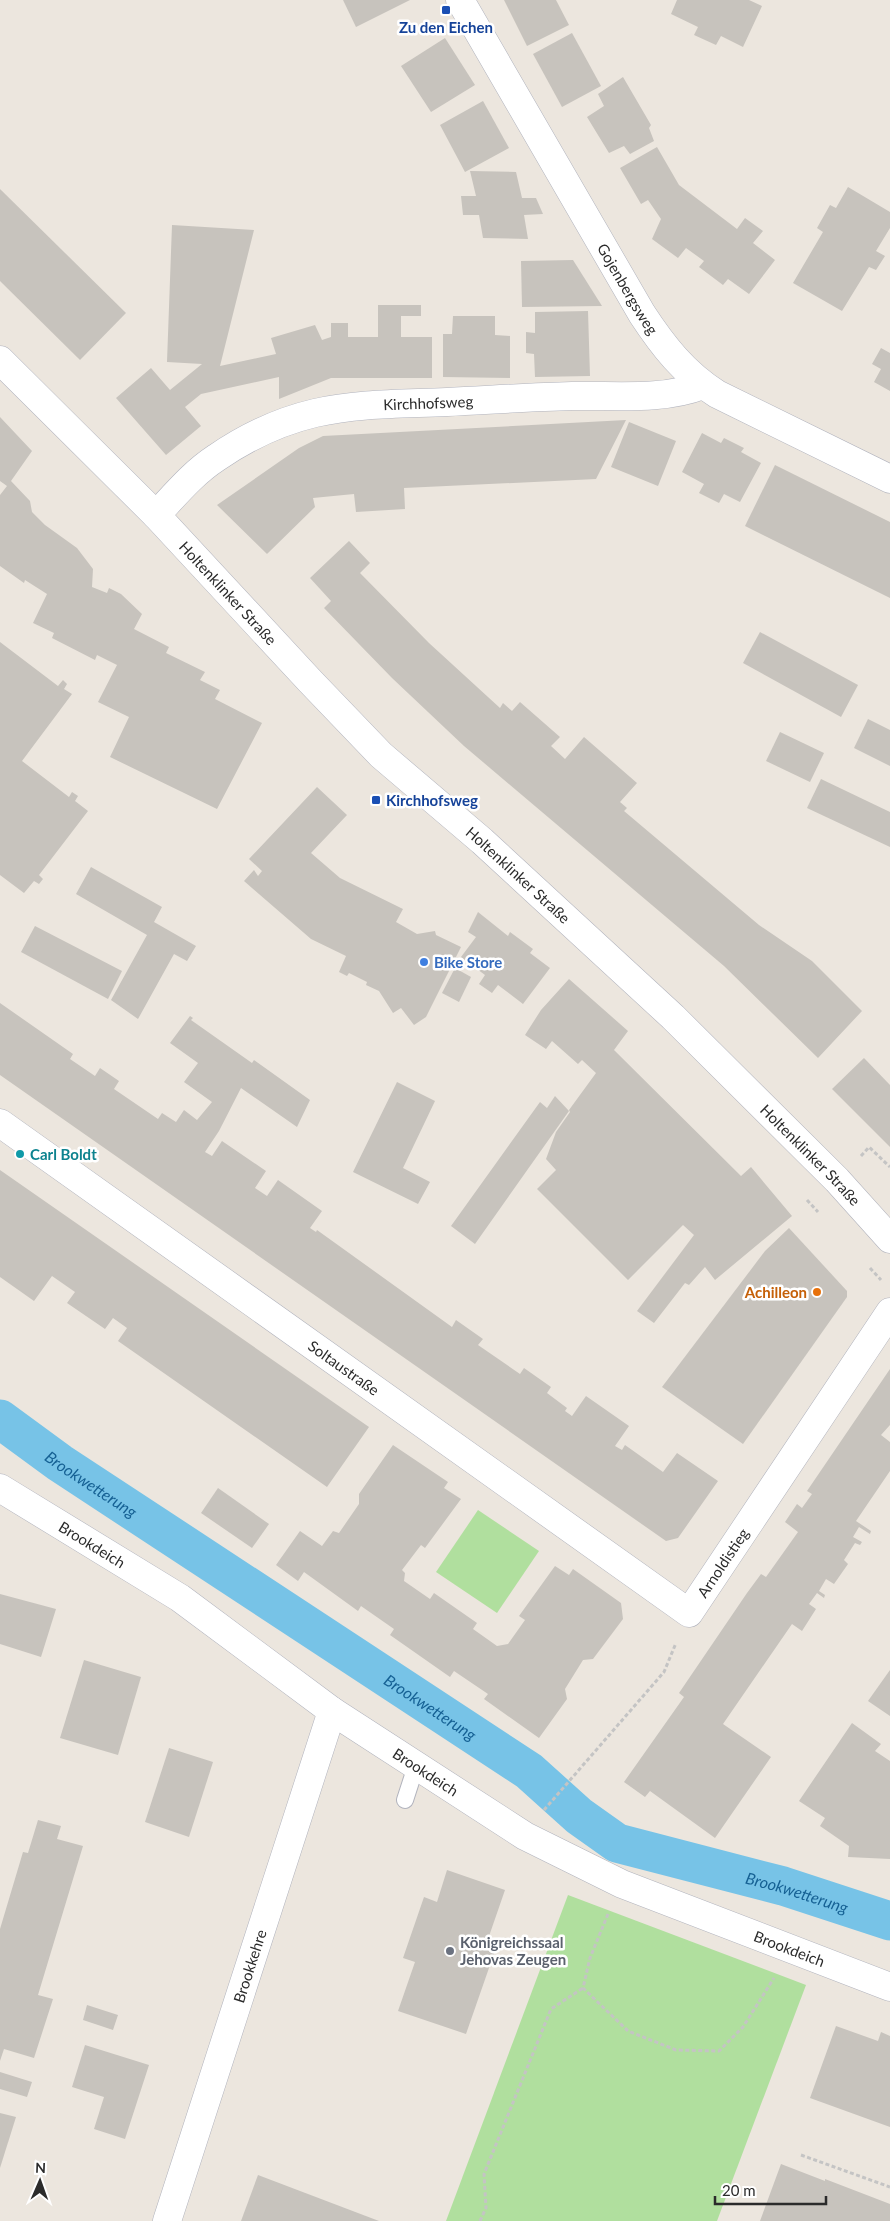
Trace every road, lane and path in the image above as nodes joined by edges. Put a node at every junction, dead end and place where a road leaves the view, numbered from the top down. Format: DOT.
graph roads {
  1 [pos="460,0"];
  2 [pos="0,360"];
  3 [pos="702,385"];
  4 [pos="890,479"];
  5 [pos="156,516"];
  6 [pos="0,1123"];
  7 [pos="859,1158"];
  8 [pos="890,1167"];
  9 [pos="890,1239"];
  10 [pos="890,1312"];
  11 [pos="0,1488"];
  12 [pos="689,1613"];
  13 [pos="332,1711"];
  14 [pos="416,1766"];
  15 [pos="405,1800"];
  16 [pos="549,1804"];
  17 [pos="622,1884"];
  18 [pos="786,1949"];
  19 [pos="890,1987"];
  20 [pos="583,1988"];
  21 [pos="802,2155"];
  22 [pos="890,2187"];
  23 [pos="167,2221"];
  24 [pos="480,2221"];
  1 -- 3 [label="street, Gojenbergsweg"];
  2 -- 5 [label="street, Holtenklinker Straße"];
  3 -- 4 [label="street, Gojenbergsweg"];
  3 -- 5 [label="street, Kirchhofsweg"];
  5 -- 9 [label="street, Holtenklinker Straße"];
  6 -- 12 [label="street, Soltaustraße"];
  7 -- 8 [label="path"];
  10 -- 12 [label="street, Arnoldistieg"];
  11 -- 13 [label="street, Brookdeich"];
  12 -- 16 [label="path, Arnoldistieg"];
  13 -- 14 [label="street, Brookdeich"];
  13 -- 23 [label="street, Brookkehre"];
  14 -- 15 [label="lane"];
  14 -- 17 [label="street, Brookdeich"];
  17 -- 18 [label="street, Brookdeich"];
  17 -- 20 [label="path"];
  18 -- 19 [label="street, Brookdeich"];
  18 -- 20 [label="path"];
  20 -- 24 [label="path"];
  21 -- 22 [label="path"];
}
